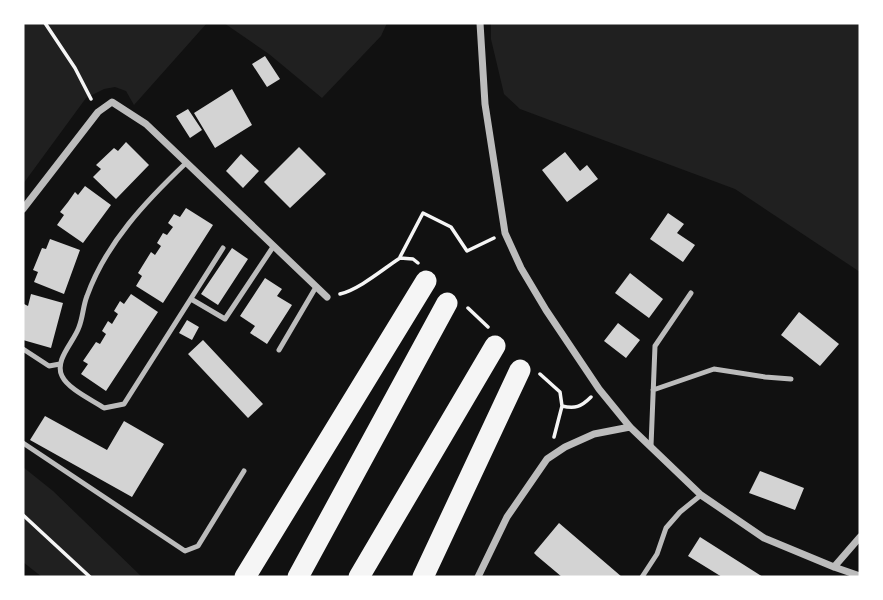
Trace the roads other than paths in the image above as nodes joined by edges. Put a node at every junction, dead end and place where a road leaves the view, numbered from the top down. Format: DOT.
graph roads {
  1 [pos="480,23"];
  2 [pos="186,163"];
  3 [pos="23,209"];
  4 [pos="273,247"];
  5 [pos="223,248"];
  6 [pos="424,274"];
  7 [pos="316,287"];
  8 [pos="691,293"];
  9 [pos="327,297"];
  10 [pos="191,299"];
  11 [pos="455,303"];
  12 [pos="493,338"];
  13 [pos="23,349"];
  14 [pos="279,350"];
  15 [pos="60,364"];
  16 [pos="530,372"];
  17 [pos="792,379"];
  18 [pos="653,390"];
  19 [pos="631,427"];
  20 [pos="23,443"];
  21 [pos="651,446"];
  22 [pos="244,471"];
  23 [pos="701,495"];
  24 [pos="860,537"];
  25 [pos="834,567"];
  26 [pos="860,576"];
  27 [pos="245,577"];
  28 [pos="298,577"];
  29 [pos="359,577"];
  30 [pos="424,577"];
  31 [pos="478,577"];
  32 [pos="642,577"];
  1 -- 19 [label="street"];
  2 -- 3 [label="street"];
  2 -- 4 [label="street"];
  2 -- 15 [label="lane"];
  4 -- 7 [label="street"];
  4 -- 10 [label="lane"];
  5 -- 10 [label="lane"];
  6 -- 27 [label="highway"];
  7 -- 9 [label="street"];
  7 -- 14 [label="lane"];
  8 -- 18 [label="lane"];
  10 -- 15 [label="lane"];
  11 -- 28 [label="highway"];
  12 -- 29 [label="highway"];
  13 -- 15 [label="lane"];
  16 -- 30 [label="highway"];
  17 -- 18 [label="lane"];
  18 -- 21 [label="lane"];
  19 -- 21 [label="street"];
  19 -- 31 [label="street"];
  20 -- 22 [label="lane"];
  21 -- 23 [label="street"];
  23 -- 25 [label="street"];
  23 -- 32 [label="lane"];
  24 -- 25 [label="street"];
  25 -- 26 [label="street"];
}
